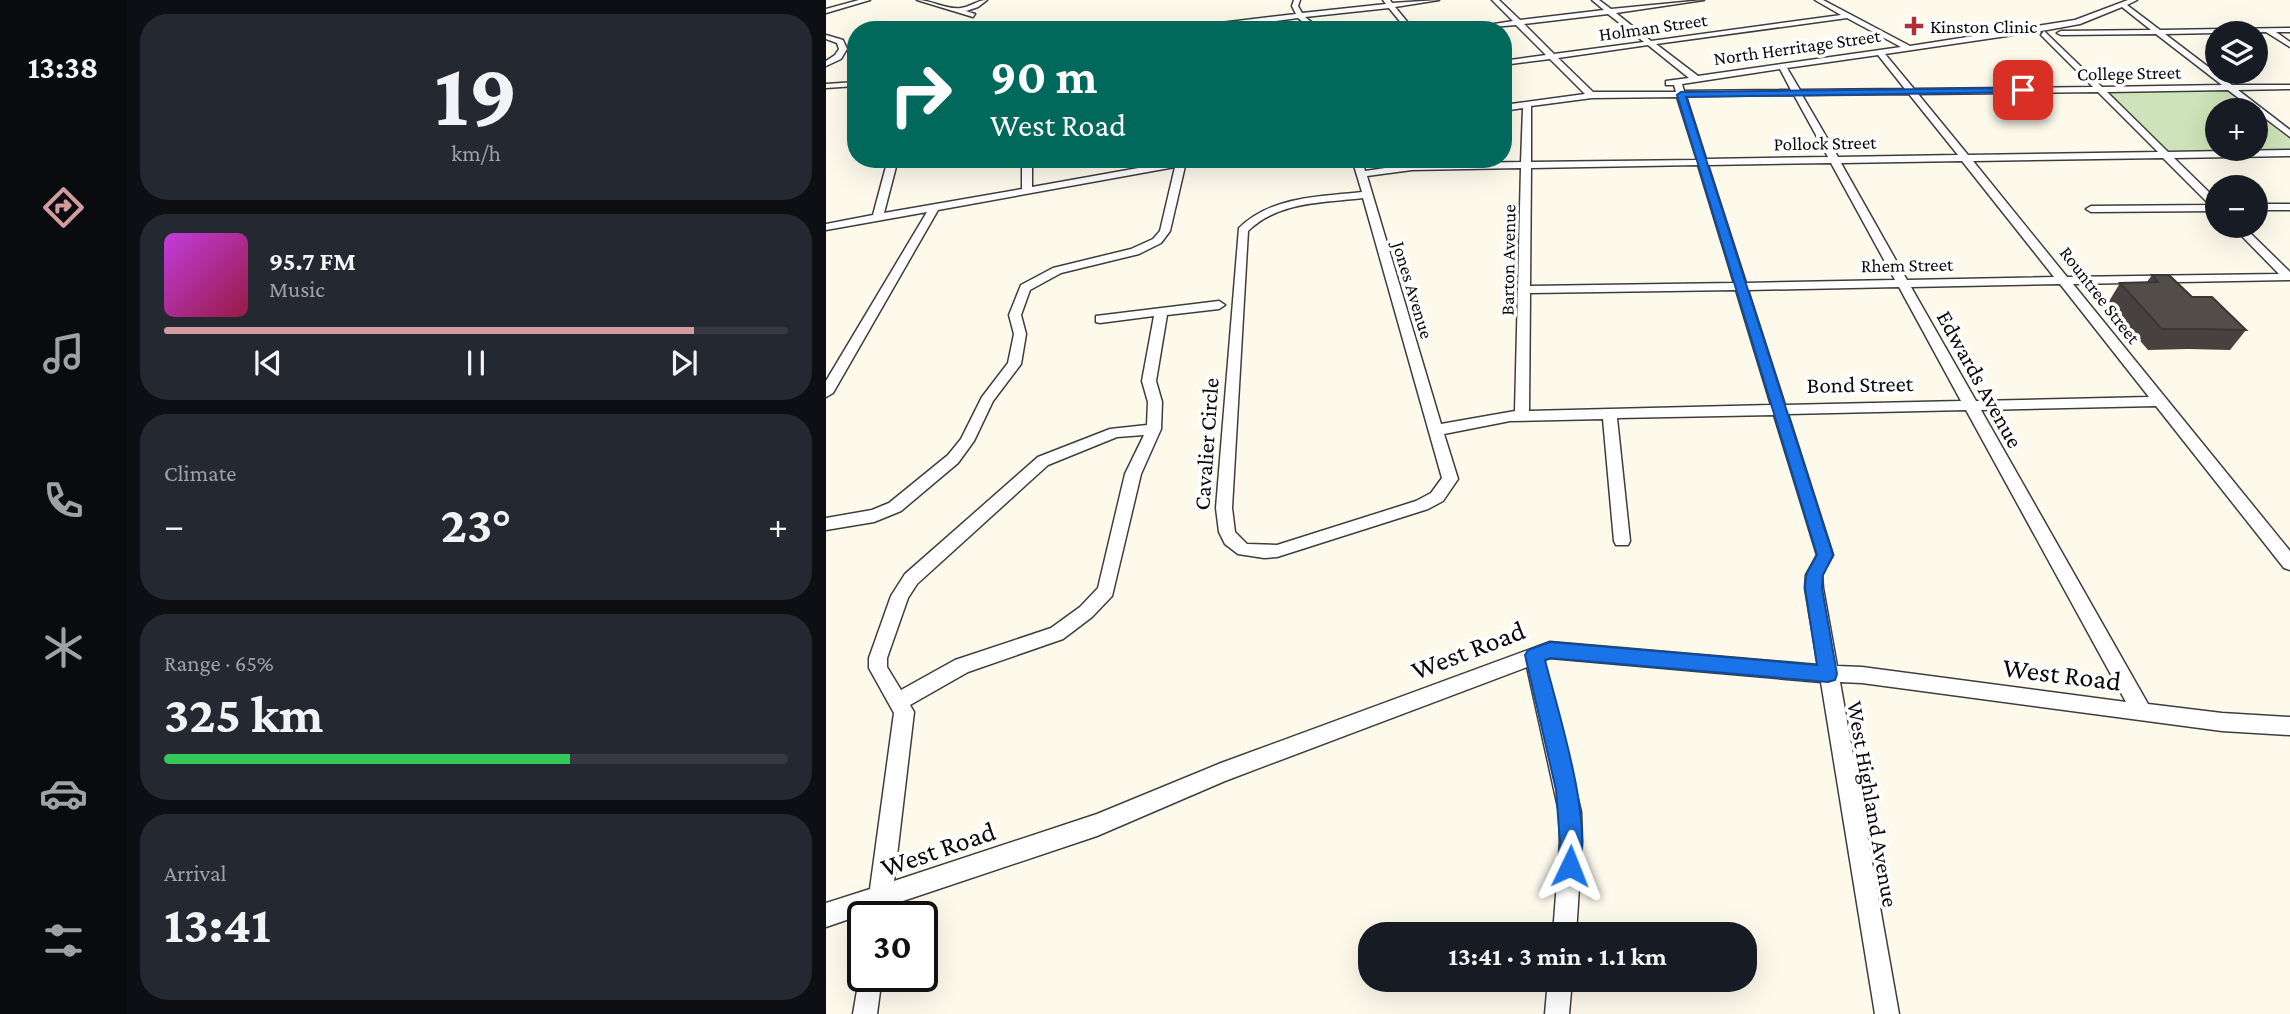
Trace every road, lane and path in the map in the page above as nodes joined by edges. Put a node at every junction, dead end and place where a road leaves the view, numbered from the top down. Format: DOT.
graph roads {
  1 [pos="867,0"];
  2 [pos="920,0"];
  3 [pos="984,0"];
  4 [pos="1297,0"];
  5 [pos="1436,0"];
  6 [pos="1495,0"];
  7 [pos="1595,0"];
  8 [pos="1701,0"];
  9 [pos="1818,0"];
  10 [pos="2134,0"];
  11 [pos="1388,3"];
  12 [pos="2123,4"];
  13 [pos="826,11"];
  14 [pos="957,11"];
  15 [pos="1609,11"];
  16 [pos="973,15"];
  17 [pos="1300,15"];
  18 [pos="1848,16"];
  19 [pos="1252,21"];
  20 [pos="1307,21"];
  21 [pos="1403,21"];
  22 [pos="1517,23"];
  23 [pos="1512,24"];
  24 [pos="2268,30"];
  25 [pos="2290,30"];
  26 [pos="2205,31"];
  27 [pos="2268,31"];
  28 [pos="2023,32"];
  29 [pos="2160,32"];
  30 [pos="2044,33"];
  31 [pos="826,37"];
  32 [pos="1650,43"];
  33 [pos="2290,44"];
  34 [pos="1909,48"];
  35 [pos="1880,52"];
  36 [pos="1551,56"];
  37 [pos="1512,61"];
  38 [pos="826,64"];
  39 [pos="1782,66"];
  40 [pos="1696,79"];
  41 [pos="847,85"];
  42 [pos="826,86"];
  43 [pos="2290,87"];
  44 [pos="1679,88"];
  45 [pos="2231,88"];
  46 [pos="2101,89"];
  47 [pos="1912,92"];
  48 [pos="1796,93"];
  49 [pos="1591,95"];
  50 [pos="1527,105"];
  51 [pos="1512,107"];
  52 [pos="2290,134"];
  53 [pos="2290,153"];
  54 [pos="2165,155"];
  55 [pos="1965,158"];
  56 [pos="1835,160"];
  57 [pos="1702,162"];
  58 [pos="1512,165"];
  59 [pos="1526,165"];
  60 [pos="891,168"];
  61 [pos="1027,168"];
  62 [pos="1136,168"];
  63 [pos="1180,168"];
  64 [pos="1360,168"];
  65 [pos="1405,168"];
  66 [pos="1362,174"];
  67 [pos="1027,191"];
  68 [pos="1366,195"];
  69 [pos="2205,195"];
  70 [pos="2205,207"];
  71 [pos="2268,207"];
  72 [pos="2290,207"];
  73 [pos="935,208"];
  74 [pos="2091,209"];
  75 [pos="878,217"];
  76 [pos="826,227"];
  77 [pos="2249,238"];
  78 [pos="2289,277"];
  79 [pos="2063,280"];
  80 [pos="1902,283"];
  81 [pos="1740,286"];
  82 [pos="1525,290"];
  83 [pos="1219,305"];
  84 [pos="1161,312"];
  85 [pos="1100,319"];
  86 [pos="843,365"];
  87 [pos="826,367"];
  88 [pos="826,393"];
  89 [pos="2160,401"];
  90 [pos="1970,405"];
  91 [pos="1779,409"];
  92 [pos="1610,414"];
  93 [pos="1522,416"];
  94 [pos="1154,429"];
  95 [pos="1437,430"];
  96 [pos="826,524"];
  97 [pos="1622,541"];
  98 [pos="2290,563"];
  99 [pos="1534,655"];
  100 [pos="1828,674"];
  101 [pos="898,702"];
  102 [pos="2142,712"];
  103 [pos="2290,726"];
  104 [pos="881,901"];
  105 [pos="896,901"];
  106 [pos="847,912"];
  107 [pos="826,915"];
  108 [pos="1565,922"];
  109 [pos="868,992"];
  110 [pos="1559,992"];
  111 [pos="865,1014"];
  112 [pos="1557,1014"];
  113 [pos="1886,1014"];
  1 -- 13 [label="street"];
  2 -- 14 [label="street"];
  3 -- 14 [label="street"];
  4 -- 17 [label="street"];
  5 -- 11 [label="street"];
  6 -- 22 [label="street"];
  7 -- 15 [label="street"];
  8 -- 15 [label="street"];
  9 -- 18 [label="street"];
  10 -- 12 [label="street, North Herritage Street"];
  11 -- 17 [label="street"];
  11 -- 21 [label="street"];
  12 -- 28 [label="street, North Herritage Street"];
  12 -- 29 [label="street"];
  14 -- 16 [label="street"];
  15 -- 22 [label="street"];
  15 -- 32 [label="street"];
  17 -- 19 [label="street"];
  17 -- 20 [label="street"];
  18 -- 32 [label="street, Holman Street"];
  18 -- 34 [label="street"];
  22 -- 23 [label="street"];
  22 -- 36 [label="street"];
  24 -- 25 [label="street"];
  26 -- 29 [label="street"];
  27 -- 33 [label="street"];
  28 -- 30 [label="street"];
  28 -- 34 [label="street, North Herritage Street"];
  29 -- 30 [label="street"];
  29 -- 45 [label="street"];
  30 -- 46 [label="street"];
  31 -- 38 [label="street"];
  32 -- 36 [label="street, Holman Street"];
  32 -- 40 [label="street"];
  34 -- 35 [label="street, North Herritage Street"];
  35 -- 39 [label="street, North Herritage Street"];
  35 -- 47 [label="street, Rountree Street"];
  36 -- 37 [label="street, Holman Street"];
  36 -- 49 [label="street"];
  39 -- 40 [label="street, North Herritage Street"];
  39 -- 48 [label="street, Edwards Avenue"];
  40 -- 44 [label="street, North Herritage Street"];
  41 -- 42 [label="street"];
  43 -- 45 [label="street, College Street"];
  44 -- 48 [label="street, College Street"];
  44 -- 49 [label="street, College Street"];
  44 -- 57 [label="street, West Highland Avenue"];
  45 -- 46 [label="street, College Street"];
  45 -- 52 [label="street"];
  46 -- 47 [label="street, College Street"];
  46 -- 54 [label="street"];
  47 -- 48 [label="street, College Street"];
  47 -- 55 [label="street, Rountree Street"];
  48 -- 56 [label="street, Edwards Avenue"];
  49 -- 50 [label="street"];
  50 -- 51 [label="street"];
  50 -- 59 [label="street, Barton Avenue"];
  53 -- 54 [label="street, Pollock Street"];
  54 -- 55 [label="street, Pollock Street"];
  54 -- 69 [label="street"];
  55 -- 56 [label="street, Pollock Street"];
  55 -- 79 [label="street, Rountree Street"];
  56 -- 57 [label="street, Pollock Street"];
  56 -- 80 [label="street, Edwards Avenue"];
  57 -- 59 [label="street, Pollock Street"];
  57 -- 81 [label="street, West Highland Avenue"];
  58 -- 59 [label="street, Pollock Street"];
  59 -- 82 [label="street, Barton Avenue"];
  60 -- 75 [label="street"];
  61 -- 67 [label="street"];
  62 -- 67 [label="street"];
  63 -- 96 [label="street"];
  64 -- 66 [label="street, Jones Avenue"];
  65 -- 66 [label="street, Pollock Street"];
  66 -- 68 [label="street, Jones Avenue"];
  67 -- 73 [label="street"];
  68 -- 95 [label="street, Jones Avenue"];
  68 -- 95 [label="street, Cavalier Circle"];
  70 -- 74 [label="street"];
  71 -- 72 [label="street"];
  73 -- 75 [label="street"];
  73 -- 86 [label="street"];
  75 -- 76 [label="street"];
  77 -- 78 [label="street"];
  78 -- 79 [label="street, Rhem Street"];
  79 -- 80 [label="street, Rhem Street"];
  79 -- 89 [label="street, Rountree Street"];
  80 -- 81 [label="street, Rhem Street"];
  80 -- 90 [label="street, Edwards Avenue"];
  81 -- 82 [label="street, Rhem Street"];
  81 -- 91 [label="street, West Highland Avenue"];
  82 -- 93 [label="street, Barton Avenue"];
  83 -- 84 [label="street"];
  84 -- 85 [label="street"];
  84 -- 94 [label="street"];
  86 -- 87 [label="street"];
  86 -- 88 [label="street"];
  89 -- 90 [label="street, Bond Street"];
  89 -- 98 [label="street, Rountree Street"];
  90 -- 91 [label="street, Bond Street"];
  90 -- 102 [label="street, Edwards Avenue"];
  91 -- 92 [label="street, Bond Street"];
  91 -- 100 [label="street, West Highland Avenue"];
  92 -- 93 [label="street, Bond Street"];
  92 -- 97 [label="street"];
  93 -- 95 [label="street, Bond Street"];
  94 -- 101 [label="street"];
  94 -- 101 [label="street"];
  99 -- 100 [label="street, West Road"];
  99 -- 105 [label="street, West Road"];
  99 -- 108 [label="street"];
  100 -- 102 [label="street, West Road"];
  100 -- 113 [label="street, West Highland Avenue"];
  101 -- 104 [label="street"];
  102 -- 103 [label="street, West Road"];
  106 -- 107 [label="street, West Road"];
  109 -- 111 [label="street"];
  110 -- 112 [label="street"];
}
